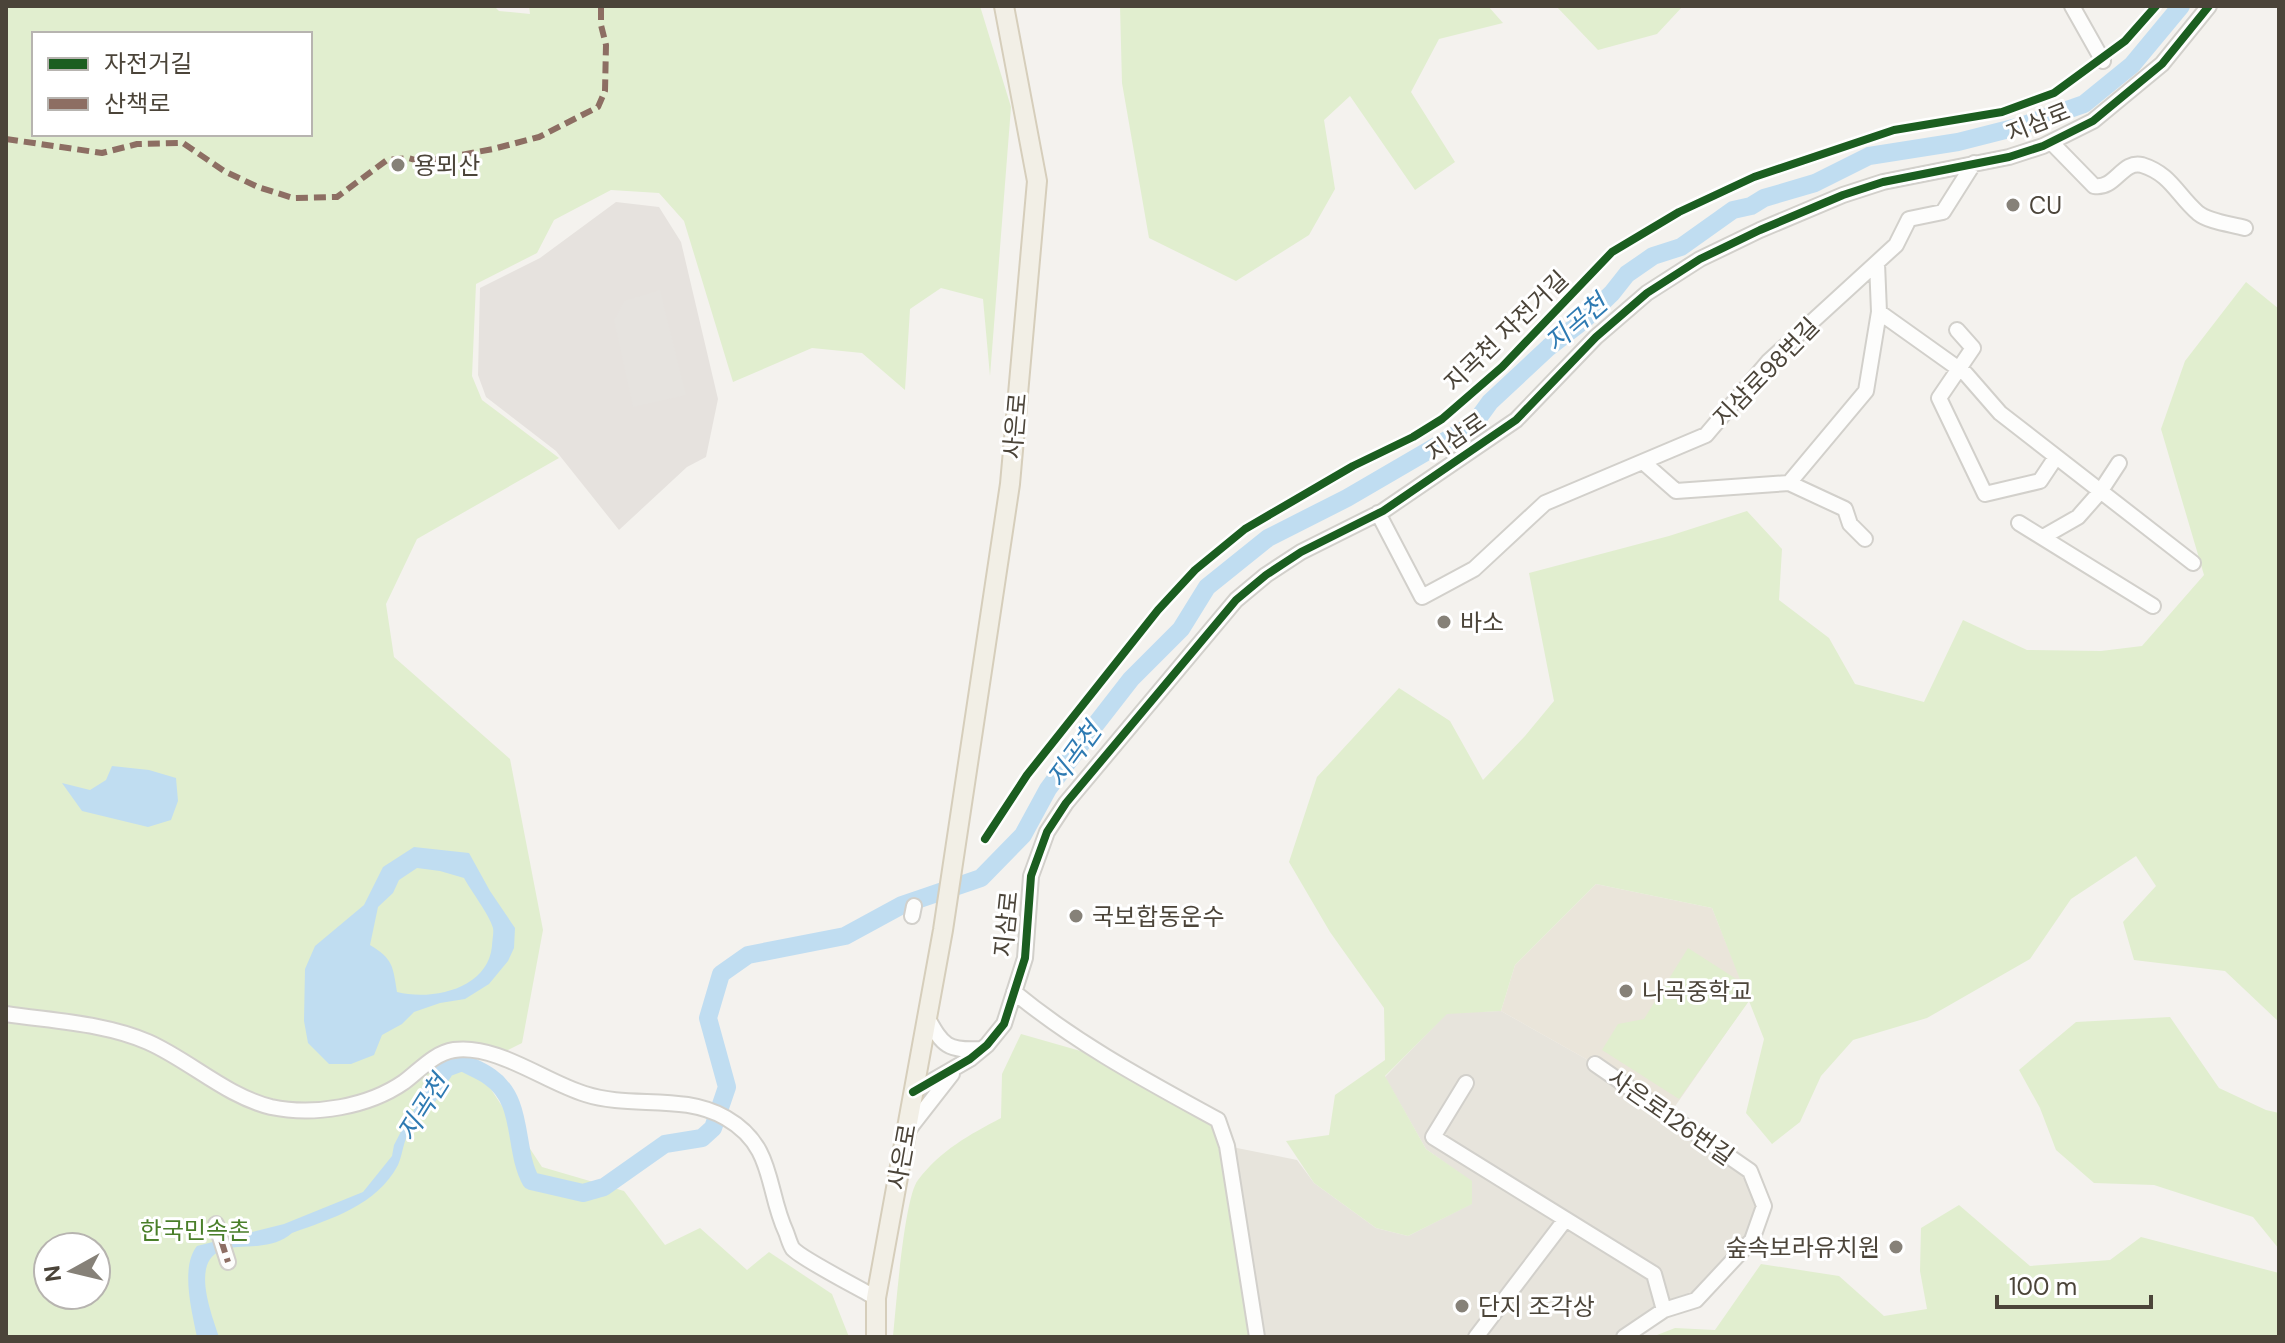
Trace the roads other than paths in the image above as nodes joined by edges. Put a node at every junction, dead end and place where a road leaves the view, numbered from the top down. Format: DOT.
graph roads {
  1 [pos="1004,6"];
  2 [pos="2072,6"];
  3 [pos="2209,6"];
  4 [pos="2103,61"];
  5 [pos="2051,142"];
  6 [pos="1974,163"];
  7 [pos="2245,228"];
  8 [pos="1877,263"];
  9 [pos="1879,312"];
  10 [pos="1957,330"];
  11 [pos="1959,370"];
  12 [pos="2056,457"];
  13 [pos="1643,462"];
  14 [pos="2119,463"];
  15 [pos="1789,483"];
  16 [pos="2100,492"];
  17 [pos="1378,513"];
  18 [pos="2019,523"];
  19 [pos="2043,537"];
  20 [pos="1865,539"];
  21 [pos="2193,563"];
  22 [pos="2153,606"];
  23 [pos="1014,992"];
  24 [pos="6,1014"];
  25 [pos="927,1017"];
  26 [pos="982,1049"];
  27 [pos="1595,1064"];
  28 [pos="954,1071"];
  29 [pos="1466,1083"];
  30 [pos="913,1092"];
  31 [pos="906,1134"];
  32 [pos="1565,1220"];
  33 [pos="216,1224"];
  34 [pos="228,1262"];
  35 [pos="876,1298"];
  36 [pos="1664,1310"];
  37 [pos="876,1337"];
  38 [pos="1257,1337"];
  39 [pos="1476,1337"];
  40 [pos="1624,1337"];
  1 -- 25 [label="main road, 사은로"];
  2 -- 4 [label="street"];
  3 -- 5 [label="street, 지삼로"];
  5 -- 6 [label="street, 지삼로"];
  5 -- 7 [label="street"];
  6 -- 8 [label="street, 지삼로98번길"];
  6 -- 17 [label="street, 지삼로"];
  8 -- 9 [label="street"];
  8 -- 13 [label="street, 지삼로98번길"];
  9 -- 11 [label="street"];
  9 -- 15 [label="street"];
  10 -- 11 [label="street"];
  11 -- 12 [label="street"];
  11 -- 12 [label="street"];
  12 -- 16 [label="street"];
  13 -- 15 [label="street"];
  13 -- 17 [label="street, 지삼로98번길"];
  14 -- 16 [label="street"];
  15 -- 20 [label="street"];
  16 -- 19 [label="street"];
  16 -- 21 [label="street"];
  17 -- 23 [label="street, 지삼로"];
  18 -- 19 [label="street"];
  19 -- 22 [label="street"];
  23 -- 26 [label="street, 지삼로"];
  23 -- 38 [label="street"];
  24 -- 35 [label="street"];
  25 -- 26 [label="street"];
  25 -- 30 [label="main road, 사은로"];
  26 -- 28 [label="street, 지삼로"];
  27 -- 36 [label="street, 사은로126번길"];
  28 -- 30 [label="street, 지삼로"];
  28 -- 31 [label="street"];
  29 -- 32 [label="street"];
  30 -- 31 [label="main road, 사은로"];
  31 -- 35 [label="main road, 사은로"];
  32 -- 36 [label="street"];
  32 -- 39 [label="street"];
  33 -- 34 [label="street"];
  35 -- 37 [label="main road, 사은로"];
  36 -- 40 [label="street, 사은로126번길"];
}
